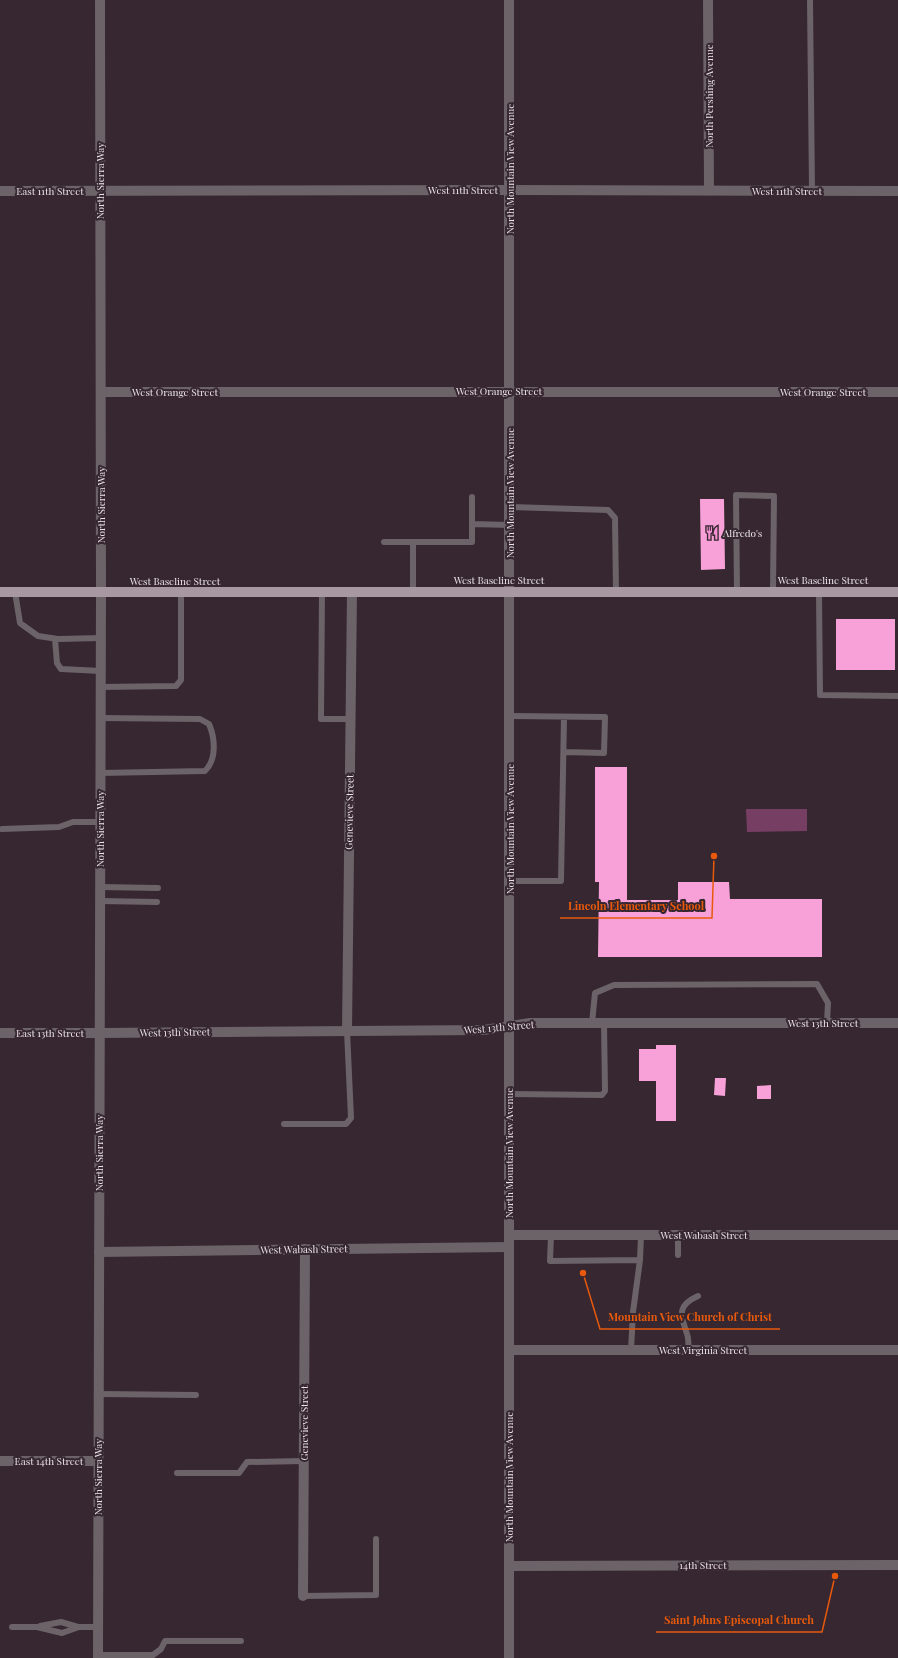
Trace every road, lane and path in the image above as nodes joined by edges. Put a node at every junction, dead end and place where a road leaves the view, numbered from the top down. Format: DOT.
graph roads {
  1 [pos="100,0"];
  2 [pos="510,0"];
  3 [pos="708,0"];
  4 [pos="810,0"];
  5 [pos="510,190"];
  6 [pos="0,191"];
  7 [pos="100,191"];
  8 [pos="709,191"];
  9 [pos="812,191"];
  10 [pos="898,191"];
  11 [pos="510,391"];
  12 [pos="101,392"];
  13 [pos="898,392"];
  14 [pos="472,497"];
  15 [pos="510,507"];
  16 [pos="472,524"];
  17 [pos="510,525"];
  18 [pos="384,542"];
  19 [pos="413,542"];
  20 [pos="0,592"];
  21 [pos="15,592"];
  22 [pos="322,592"];
  23 [pos="352,592"];
  24 [pos="413,592"];
  25 [pos="510,592"];
  26 [pos="616,592"];
  27 [pos="737,592"];
  28 [pos="773,592"];
  29 [pos="819,592"];
  30 [pos="898,592"];
  31 [pos="101,593"];
  32 [pos="181,593"];
  33 [pos="101,638"];
  34 [pos="55,639"];
  35 [pos="101,671"];
  36 [pos="100,687"];
  37 [pos="898,696"];
  38 [pos="510,716"];
  39 [pos="564,716"];
  40 [pos="100,718"];
  41 [pos="350,719"];
  42 [pos="564,752"];
  43 [pos="100,773"];
  44 [pos="100,822"];
  45 [pos="2,829"];
  46 [pos="510,881"];
  47 [pos="100,887"];
  48 [pos="158,888"];
  49 [pos="100,901"];
  50 [pos="157,902"];
  51 [pos="592,1023"];
  52 [pos="604,1023"];
  53 [pos="827,1023"];
  54 [pos="898,1023"];
  55 [pos="509,1026"];
  56 [pos="347,1031"];
  57 [pos="0,1033"];
  58 [pos="100,1033"];
  59 [pos="509,1094"];
  60 [pos="284,1124"];
  61 [pos="509,1235"];
  62 [pos="551,1235"];
  63 [pos="641,1235"];
  64 [pos="678,1235"];
  65 [pos="898,1235"];
  66 [pos="509,1248"];
  67 [pos="305,1250"];
  68 [pos="99,1252"];
  69 [pos="678,1255"];
  70 [pos="640,1260"];
  71 [pos="698,1296"];
  72 [pos="509,1350"];
  73 [pos="631,1350"];
  74 [pos="689,1350"];
  75 [pos="898,1350"];
  76 [pos="99,1394"];
  77 [pos="196,1395"];
  78 [pos="304,1460"];
  79 [pos="0,1461"];
  80 [pos="98,1461"];
  81 [pos="177,1473"];
  82 [pos="376,1539"];
  83 [pos="898,1565"];
  84 [pos="509,1566"];
  85 [pos="303,1596"];
  86 [pos="37,1627"];
  87 [pos="79,1627"];
  88 [pos="98,1627"];
  89 [pos="12,1628"];
  90 [pos="241,1642"];
  91 [pos="98,1656"];
  92 [pos="509,1658"];
  1 -- 7 [label="street, North Sierra Way"];
  2 -- 5 [label="street, North Mountain View Avenue"];
  3 -- 8 [label="street, North Pershing Avenue"];
  4 -- 9 [label="lane"];
  5 -- 7 [label="street, West 11th Street"];
  5 -- 8 [label="street, West 11th Street"];
  5 -- 11 [label="street, North Mountain View Avenue"];
  6 -- 7 [label="street, East 11th Street"];
  7 -- 12 [label="street, North Sierra Way"];
  8 -- 9 [label="street, West 11th Street"];
  9 -- 10 [label="street, West 11th Street"];
  11 -- 12 [label="street, West Orange Street"];
  11 -- 13 [label="street, West Orange Street"];
  11 -- 15 [label="street, North Mountain View Avenue"];
  12 -- 31 [label="street, North Sierra Way"];
  14 -- 16 [label="lane"];
  15 -- 17 [label="street, North Mountain View Avenue"];
  15 -- 26 [label="lane"];
  16 -- 17 [label="lane"];
  16 -- 19 [label="lane"];
  17 -- 25 [label="street, North Mountain View Avenue"];
  18 -- 19 [label="lane"];
  19 -- 24 [label="lane"];
  20 -- 21 [label="main road, West Baseline Street"];
  21 -- 31 [label="main road, West Baseline Street"];
  21 -- 34 [label="lane"];
  22 -- 23 [label="main road, West Baseline Street"];
  22 -- 32 [label="main road, West Baseline Street"];
  22 -- 41 [label="lane"];
  23 -- 24 [label="main road, West Baseline Street"];
  23 -- 41 [label="street, Genevieve Street"];
  24 -- 25 [label="main road, West Baseline Street"];
  25 -- 26 [label="main road, West Baseline Street"];
  25 -- 38 [label="street, North Mountain View Avenue"];
  26 -- 27 [label="main road, West Baseline Street"];
  27 -- 28 [label="main road, West Baseline Street"];
  27 -- 28 [label="lane"];
  28 -- 29 [label="main road, West Baseline Street"];
  29 -- 30 [label="main road, West Baseline Street"];
  29 -- 37 [label="lane"];
  31 -- 32 [label="main road, West Baseline Street"];
  31 -- 33 [label="street, North Sierra Way"];
  32 -- 36 [label="lane"];
  33 -- 34 [label="lane"];
  33 -- 35 [label="street, North Sierra Way"];
  34 -- 35 [label="lane"];
  35 -- 36 [label="street, North Sierra Way"];
  36 -- 40 [label="street, North Sierra Way"];
  38 -- 39 [label="lane"];
  38 -- 46 [label="street, North Mountain View Avenue"];
  39 -- 42 [label="lane"];
  39 -- 42 [label="lane"];
  40 -- 43 [label="street, North Sierra Way"];
  40 -- 43 [label="lane"];
  41 -- 56 [label="street, Genevieve Street"];
  42 -- 46 [label="lane"];
  43 -- 44 [label="street, North Sierra Way"];
  44 -- 45 [label="lane"];
  44 -- 47 [label="street, North Sierra Way"];
  46 -- 55 [label="street, North Mountain View Avenue"];
  47 -- 48 [label="lane"];
  47 -- 49 [label="street, North Sierra Way"];
  49 -- 50 [label="lane"];
  49 -- 58 [label="street, North Sierra Way"];
  51 -- 52 [label="street, West 13th Street"];
  51 -- 53 [label="lane"];
  51 -- 55 [label="street, West 13th Street"];
  52 -- 53 [label="street, West 13th Street"];
  52 -- 59 [label="lane"];
  53 -- 54 [label="street, West 13th Street"];
  55 -- 56 [label="street, West 13th Street"];
  55 -- 59 [label="street, North Mountain View Avenue"];
  56 -- 58 [label="street, West 13th Street"];
  56 -- 60 [label="lane"];
  57 -- 58 [label="street, East 13th Street"];
  58 -- 68 [label="street, North Sierra Way"];
  59 -- 61 [label="street, North Mountain View Avenue"];
  61 -- 62 [label="street, West Wabash Street"];
  61 -- 66 [label="street, North Mountain View Avenue"];
  62 -- 63 [label="street, West Wabash Street"];
  62 -- 70 [label="lane"];
  63 -- 64 [label="street, West Wabash Street"];
  63 -- 70 [label="lane"];
  64 -- 65 [label="street, West Wabash Street"];
  64 -- 69 [label="lane"];
  66 -- 67 [label="street, West Wabash Street"];
  66 -- 72 [label="street, North Mountain View Avenue"];
  67 -- 68 [label="street, West Wabash Street"];
  67 -- 78 [label="street, Genevieve Street"];
  68 -- 76 [label="street, North Sierra Way"];
  70 -- 73 [label="lane"];
  71 -- 74 [label="lane"];
  72 -- 73 [label="street, West Virginia Street"];
  72 -- 84 [label="street, North Mountain View Avenue"];
  73 -- 74 [label="street, West Virginia Street"];
  74 -- 75 [label="street, West Virginia Street"];
  76 -- 77 [label="lane"];
  76 -- 80 [label="street, North Sierra Way"];
  78 -- 81 [label="lane"];
  78 -- 85 [label="street, Genevieve Street"];
  79 -- 80 [label="street, East 14th Street"];
  80 -- 88 [label="street, North Sierra Way"];
  82 -- 85 [label="lane"];
  83 -- 84 [label="street, 14th Street"];
  84 -- 92 [label="street, North Mountain View Avenue"];
  86 -- 87 [label="lane"];
  86 -- 87 [label="lane"];
  86 -- 89 [label="lane"];
  87 -- 88 [label="lane"];
  88 -- 91 [label="street, North Sierra Way"];
  90 -- 91 [label="lane"];
}
